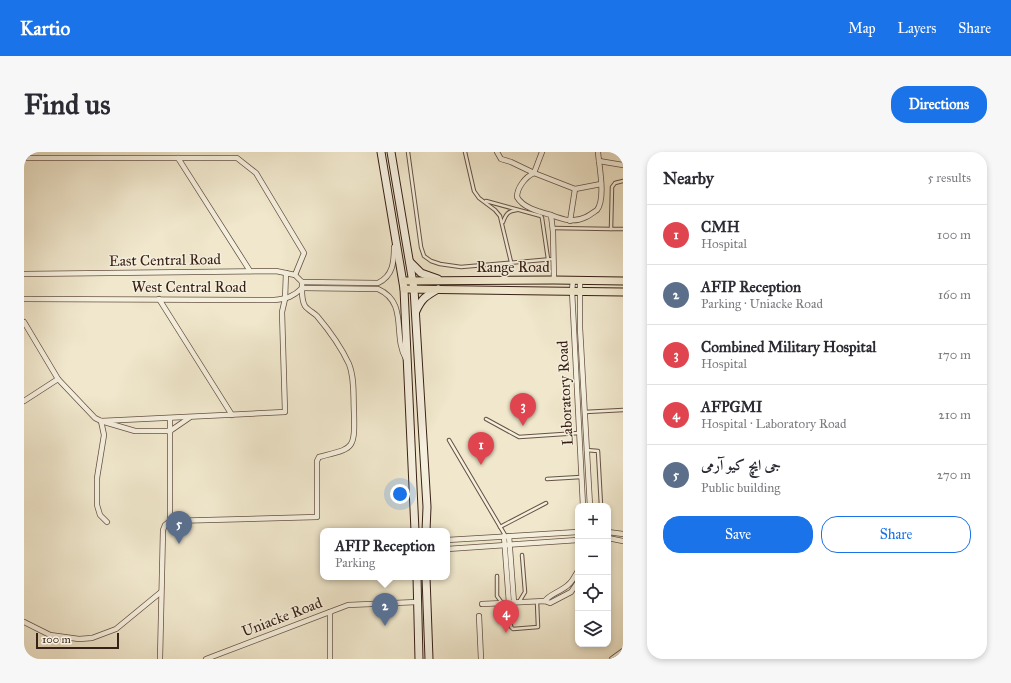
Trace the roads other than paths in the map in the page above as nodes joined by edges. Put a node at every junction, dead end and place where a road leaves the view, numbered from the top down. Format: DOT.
graph roads {
  1 [pos="381,152"];
  2 [pos="391,152"];
  3 [pos="408,152"];
  4 [pos="465,152"];
  5 [pos="496,152"];
  6 [pos="542,152"];
  7 [pos="598,152"];
  8 [pos="24,158"];
  9 [pos="178,158"];
  10 [pos="599,161"];
  11 [pos="623,165"];
  12 [pos="534,173"];
  13 [pos="623,181"];
  14 [pos="601,184"];
  15 [pos="575,189"];
  16 [pos="484,200"];
  17 [pos="520,210"];
  18 [pos="551,215"];
  19 [pos="570,221"];
  20 [pos="503,223"];
  21 [pos="552,228"];
  22 [pos="611,229"];
  23 [pos="623,229"];
  24 [pos="551,259"];
  25 [pos="410,262"];
  26 [pos="511,262"];
  27 [pos="250,271"];
  28 [pos="286,273"];
  29 [pos="24,274"];
  30 [pos="295,275"];
  31 [pos="413,280"];
  32 [pos="440,280"];
  33 [pos="554,280"];
  34 [pos="576,280"];
  35 [pos="623,281"];
  36 [pos="302,285"];
  37 [pos="404,285"];
  38 [pos="414,289"];
  39 [pos="438,289"];
  40 [pos="572,291"];
  41 [pos="580,292"];
  42 [pos="623,292"];
  43 [pos="24,299"];
  44 [pos="92,299"];
  45 [pos="159,299"];
  46 [pos="285,299"];
  47 [pos="415,312"];
  48 [pos="24,322"];
  49 [pos="408,362"];
  50 [pos="58,379"];
  51 [pos="24,401"];
  52 [pos="623,410"];
  53 [pos="584,412"];
  54 [pos="232,415"];
  55 [pos="189,418"];
  56 [pos="170,419"];
  57 [pos="486,419"];
  58 [pos="101,422"];
  59 [pos="170,431"];
  60 [pos="579,433"];
  61 [pos="449,440"];
  62 [pos="586,450"];
  63 [pos="581,477"];
  64 [pos="547,479"];
  65 [pos="583,503"];
  66 [pos="590,503"];
  67 [pos="601,503"];
  68 [pos="546,504"];
  69 [pos="427,507"];
  70 [pos="415,509"];
  71 [pos="170,521"];
  72 [pos="107,522"];
  73 [pos="500,527"];
  74 [pos="415,528"];
  75 [pos="426,528"];
  76 [pos="575,532"];
  77 [pos="611,532"];
  78 [pos="623,534"];
  79 [pos="506,536"];
  80 [pos="611,539"];
  81 [pos="450,540"];
  82 [pos="575,540"];
  83 [pos="623,541"];
  84 [pos="507,545"];
  85 [pos="450,549"];
  86 [pos="522,555"];
  87 [pos="575,575"];
  88 [pos="497,576"];
  89 [pos="416,580"];
  90 [pos="426,580"];
  91 [pos="575,586"];
  92 [pos="161,592"];
  93 [pos="545,601"];
  94 [pos="417,602"];
  95 [pos="537,602"];
  96 [pos="502,603"];
  97 [pos="514,603"];
  98 [pos="482,604"];
  99 [pos="330,612"];
  100 [pos="479,616"];
  101 [pos="24,622"];
  102 [pos="623,651"];
  103 [pos="160,659"];
  104 [pos="206,659"];
  105 [pos="330,659"];
  106 [pos="419,659"];
  107 [pos="429,659"];
  108 [pos="481,659"];
  109 [pos="612,659"];
  1 -- 36 [label="street"];
  1 -- 37 [label="main road"];
  2 -- 25 [label="main road"];
  3 -- 26 [label="lane"];
  4 -- 16 [label="lane"];
  5 -- 12 [label="street"];
  6 -- 12 [label="street"];
  7 -- 10 [label="street"];
  8 -- 9 [label="street"];
  9 -- 27 [label="street"];
  9 -- 30 [label="street"];
  10 -- 11 [label="street"];
  10 -- 14 [label="street"];
  12 -- 15 [label="street"];
  12 -- 18 [label="street"];
  13 -- 22 [label="lane"];
  14 -- 15 [label="street"];
  14 -- 19 [label="street"];
  15 -- 19 [label="street"];
  16 -- 17 [label="lane"];
  16 -- 20 [label="lane"];
  17 -- 20 [label="lane"];
  17 -- 24 [label="lane"];
  18 -- 19 [label="street"];
  18 -- 21 [label="street"];
  20 -- 26 [label="lane"];
  21 -- 22 [label="lane"];
  21 -- 24 [label="street"];
  22 -- 23 [label="lane"];
  24 -- 26 [label="lane"];
  24 -- 33 [label="street"];
  25 -- 31 [label="main road"];
  25 -- 32 [label="main road"];
  27 -- 28 [label="street, East Central Road"];
  27 -- 29 [label="street, East Central Road"];
  28 -- 30 [label="street, East Central Road"];
  28 -- 46 [label="street"];
  30 -- 36 [label="street"];
  31 -- 32 [label="main road, Range Road"];
  31 -- 37 [label="main road, Range Road"];
  31 -- 38 [label="main road"];
  32 -- 33 [label="main road, Range Road"];
  33 -- 34 [label="main road, Range Road"];
  34 -- 35 [label="main road, Range Road"];
  34 -- 40 [label="street, Laboratory Road"];
  34 -- 41 [label="street, Laboratory Road"];
  36 -- 46 [label="street"];
  36 -- 49 [label="street"];
  36 -- 71 [label="street"];
  37 -- 38 [label="main road"];
  37 -- 49 [label="main road"];
  38 -- 39 [label="main road"];
  38 -- 47 [label="main road"];
  39 -- 40 [label="main road"];
  39 -- 47 [label="main road"];
  40 -- 41 [label="main road"];
  40 -- 60 [label="street, Laboratory Road"];
  41 -- 42 [label="main road"];
  41 -- 53 [label="street, Laboratory Road"];
  43 -- 44 [label="street, West Central Road"];
  44 -- 45 [label="street, West Central Road"];
  44 -- 46 [label="street, West Central Road"];
  45 -- 46 [label="street, West Central Road"];
  45 -- 54 [label="street"];
  46 -- 54 [label="street"];
  47 -- 69 [label="main road"];
  48 -- 50 [label="street"];
  49 -- 70 [label="main road"];
  50 -- 51 [label="street"];
  50 -- 58 [label="street"];
  52 -- 53 [label="lane"];
  53 -- 62 [label="street, Laboratory Road"];
  54 -- 55 [label="street"];
  55 -- 56 [label="street"];
  55 -- 59 [label="street"];
  56 -- 58 [label="street"];
  56 -- 59 [label="street"];
  57 -- 60 [label="lane"];
  58 -- 59 [label="street"];
  58 -- 72 [label="street"];
  59 -- 71 [label="street"];
  60 -- 63 [label="street, Laboratory Road"];
  61 -- 73 [label="lane"];
  62 -- 66 [label="street, Laboratory Road"];
  62 -- 67 [label="lane"];
  63 -- 64 [label="lane"];
  63 -- 65 [label="street, Laboratory Road"];
  68 -- 73 [label="lane"];
  69 -- 70 [label="main road"];
  69 -- 75 [label="main road"];
  70 -- 74 [label="main road"];
  71 -- 92 [label="street"];
  73 -- 79 [label="lane"];
  76 -- 79 [label="street"];
  77 -- 78 [label="street"];
  79 -- 81 [label="street"];
  79 -- 84 [label="street"];
  80 -- 83 [label="street"];
  82 -- 84 [label="street"];
  84 -- 85 [label="street"];
  84 -- 97 [label="street"];
  86 -- 97 [label="lane"];
  87 -- 93 [label="street"];
  88 -- 96 [label="lane"];
  89 -- 94 [label="main road"];
  90 -- 107 [label="main road"];
  91 -- 93 [label="street"];
  92 -- 101 [label="street"];
  92 -- 103 [label="street"];
  93 -- 95 [label="street"];
  94 -- 99 [label="street, Uniacke Road"];
  94 -- 106 [label="main road"];
  95 -- 97 [label="street"];
  95 -- 97 [label="lane"];
  96 -- 97 [label="street"];
  96 -- 98 [label="street"];
  99 -- 104 [label="street, Uniacke Road"];
  99 -- 105 [label="street"];
  100 -- 108 [label="street"];
  102 -- 109 [label="street"];
}
